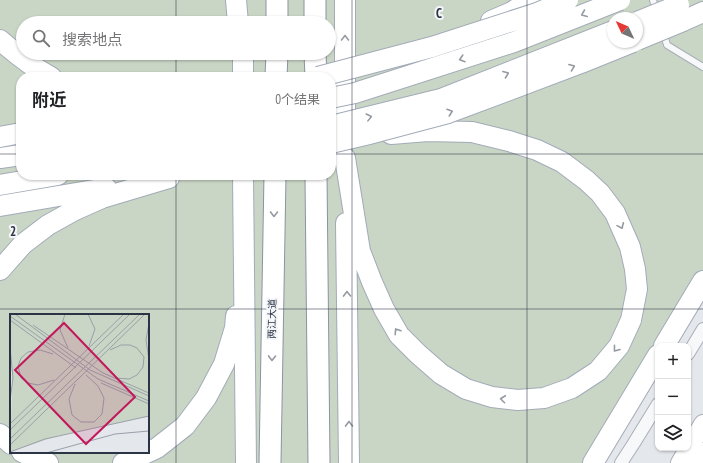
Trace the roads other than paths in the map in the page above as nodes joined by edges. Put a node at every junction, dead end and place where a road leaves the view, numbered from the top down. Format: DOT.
graph roads {
  1 [pos="236,0"];
  2 [pos="244,0"];
  3 [pos="277,0"];
  4 [pos="316,0"];
  5 [pos="345,0"];
  6 [pos="530,0"];
  7 [pos="568,0"];
  8 [pos="620,0"];
  9 [pos="652,0"];
  10 [pos="683,9"];
  11 [pos="703,12"];
  12 [pos="237,16"];
  13 [pos="244,16"];
  14 [pos="277,16"];
  15 [pos="315,16"];
  16 [pos="643,20"];
  17 [pos="607,33"];
  18 [pos="643,36"];
  19 [pos="0,40"];
  20 [pos="432,47"];
  21 [pos="619,48"];
  22 [pos="16,54"];
  23 [pos="24,60"];
  24 [pos="277,60"];
  25 [pos="316,60"];
  26 [pos="703,67"];
  27 [pos="42,72"];
  28 [pos="276,72"];
  29 [pos="317,72"];
  30 [pos="336,72"];
  31 [pos="336,97"];
  32 [pos="336,125"];
  33 [pos="16,134"];
  34 [pos="365,135"];
  35 [pos="0,137"];
  36 [pos="336,142"];
  37 [pos="16,156"];
  38 [pos="0,158"];
  39 [pos="345,158"];
  40 [pos="29,180"];
  41 [pos="152,180"];
  42 [pos="162,180"];
  43 [pos="243,180"];
  44 [pos="275,180"];
  45 [pos="316,180"];
  46 [pos="0,185"];
  47 [pos="0,206"];
  48 [pos="243,234"];
  49 [pos="0,270"];
  50 [pos="703,281"];
  51 [pos="703,329"];
  52 [pos="666,343"];
  53 [pos="691,349"];
  54 [pos="655,360"];
  55 [pos="655,409"];
  56 [pos="703,424"];
  57 [pos="0,434"];
  58 [pos="10,443"];
  59 [pos="149,452"];
  60 [pos="703,452"];
  61 [pos="24,453"];
  62 [pos="147,453"];
  63 [pos="48,463"];
  64 [pos="123,463"];
  65 [pos="246,463"];
  66 [pos="270,463"];
  67 [pos="319,463"];
  68 [pos="349,463"];
  69 [pos="593,463"];
  70 [pos="620,463"];
  71 [pos="680,463"];
  72 [pos="696,463"];
  1 -- 12 [label="main road"];
  2 -- 13 [label="main road"];
  3 -- 14 [label="highway"];
  4 -- 15 [label="highway"];
  39 -- 5 [label="main road, one-way"];
  6 -- 20 [label="main road, bridge"];
  7 -- 20 [label="main road, bridge"];
  8 -- 31 [label="main road, one-way, bridge"];
  9 -- 26 [label="lane"];
  10 -- 11 [label="main road"];
  10 -- 16 [label="main road, bridge"];
  10 -- 18 [label="main road, bridge"];
  32 -- 17 [label="main road, one-way, bridge"];
  19 -- 22 [label="main road"];
  20 -- 30 [label="main road, bridge"];
  34 -- 21 [label="main road, one-way, bridge"];
  23 -- 27 [label="main road"];
  24 -- 28 [label="highway"];
  25 -- 29 [label="highway"];
  33 -- 35 [label="main road"];
  34 -- 36 [label="main road, bridge"];
  34 -- 39 [label="main road, one-way, bridge"];
  37 -- 38 [label="main road"];
  68 -- 39 [label="main road, one-way"];
  40 -- 46 [label="main road"];
  41 -- 47 [label="main road"];
  42 -- 49 [label="main road"];
  43 -- 48 [label="main road"];
  44 -- 66 [label="highway, 两江大道, one-way"];
  45 -- 67 [label="highway"];
  48 -- 59 [label="main road"];
  48 -- 65 [label="main road"];
  50 -- 52 [label="main road"];
  51 -- 53 [label="street"];
  54 -- 69 [label="main road"];
  55 -- 70 [label="street"];
  56 -- 71 [label="main road"];
  57 -- 58 [label="main road"];
  60 -- 72 [label="main road"];
  61 -- 63 [label="main road"];
  62 -- 64 [label="main road"];
}
